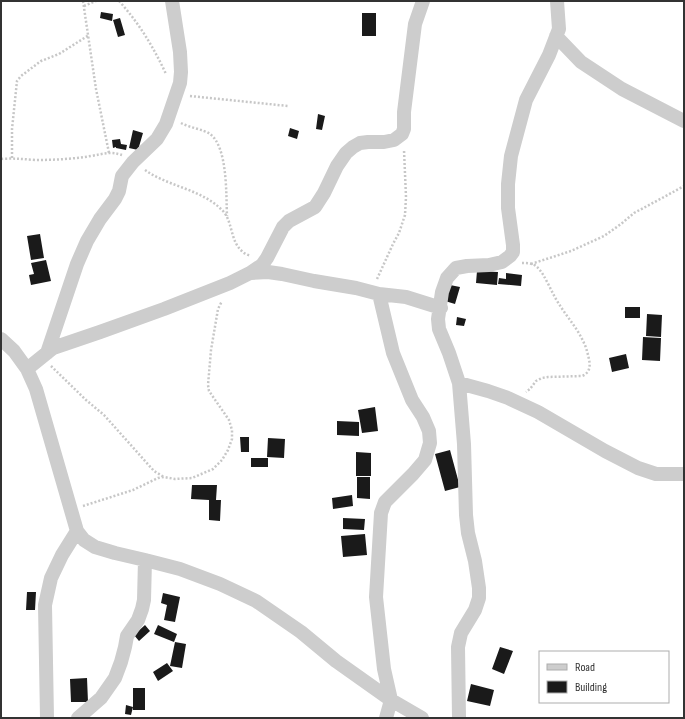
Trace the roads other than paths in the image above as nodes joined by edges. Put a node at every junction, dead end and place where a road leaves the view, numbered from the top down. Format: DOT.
graph roads {
  1 [pos="172,1"];
  2 [pos="423,1"];
  3 [pos="557,1"];
  4 [pos="556,36"];
  5 [pos="684,121"];
  6 [pos="250,273"];
  7 [pos="375,293"];
  8 [pos="440,308"];
  9 [pos="1,339"];
  10 [pos="44,355"];
  11 [pos="27,370"];
  12 [pos="459,383"];
  13 [pos="684,474"];
  14 [pos="77,531"];
  15 [pos="145,560"];
  16 [pos="391,700"];
  17 [pos="47,718"];
  18 [pos="78,718"];
  19 [pos="386,718"];
  20 [pos="422,718"];
  21 [pos="459,718"];
  1 -- 10 [label="street"];
  2 -- 6 [label="street"];
  3 -- 4 [label="street"];
  4 -- 5 [label="street"];
  4 -- 8 [label="street"];
  6 -- 7 [label="street"];
  6 -- 10 [label="street"];
  7 -- 8 [label="street"];
  7 -- 16 [label="street"];
  8 -- 12 [label="street"];
  9 -- 11 [label="street"];
  10 -- 11 [label="street"];
  11 -- 14 [label="street"];
  12 -- 13 [label="street"];
  12 -- 21 [label="street"];
  14 -- 15 [label="street"];
  14 -- 17 [label="street"];
  15 -- 16 [label="street"];
  15 -- 18 [label="street"];
  16 -- 19 [label="street"];
  16 -- 20 [label="street"];
}
